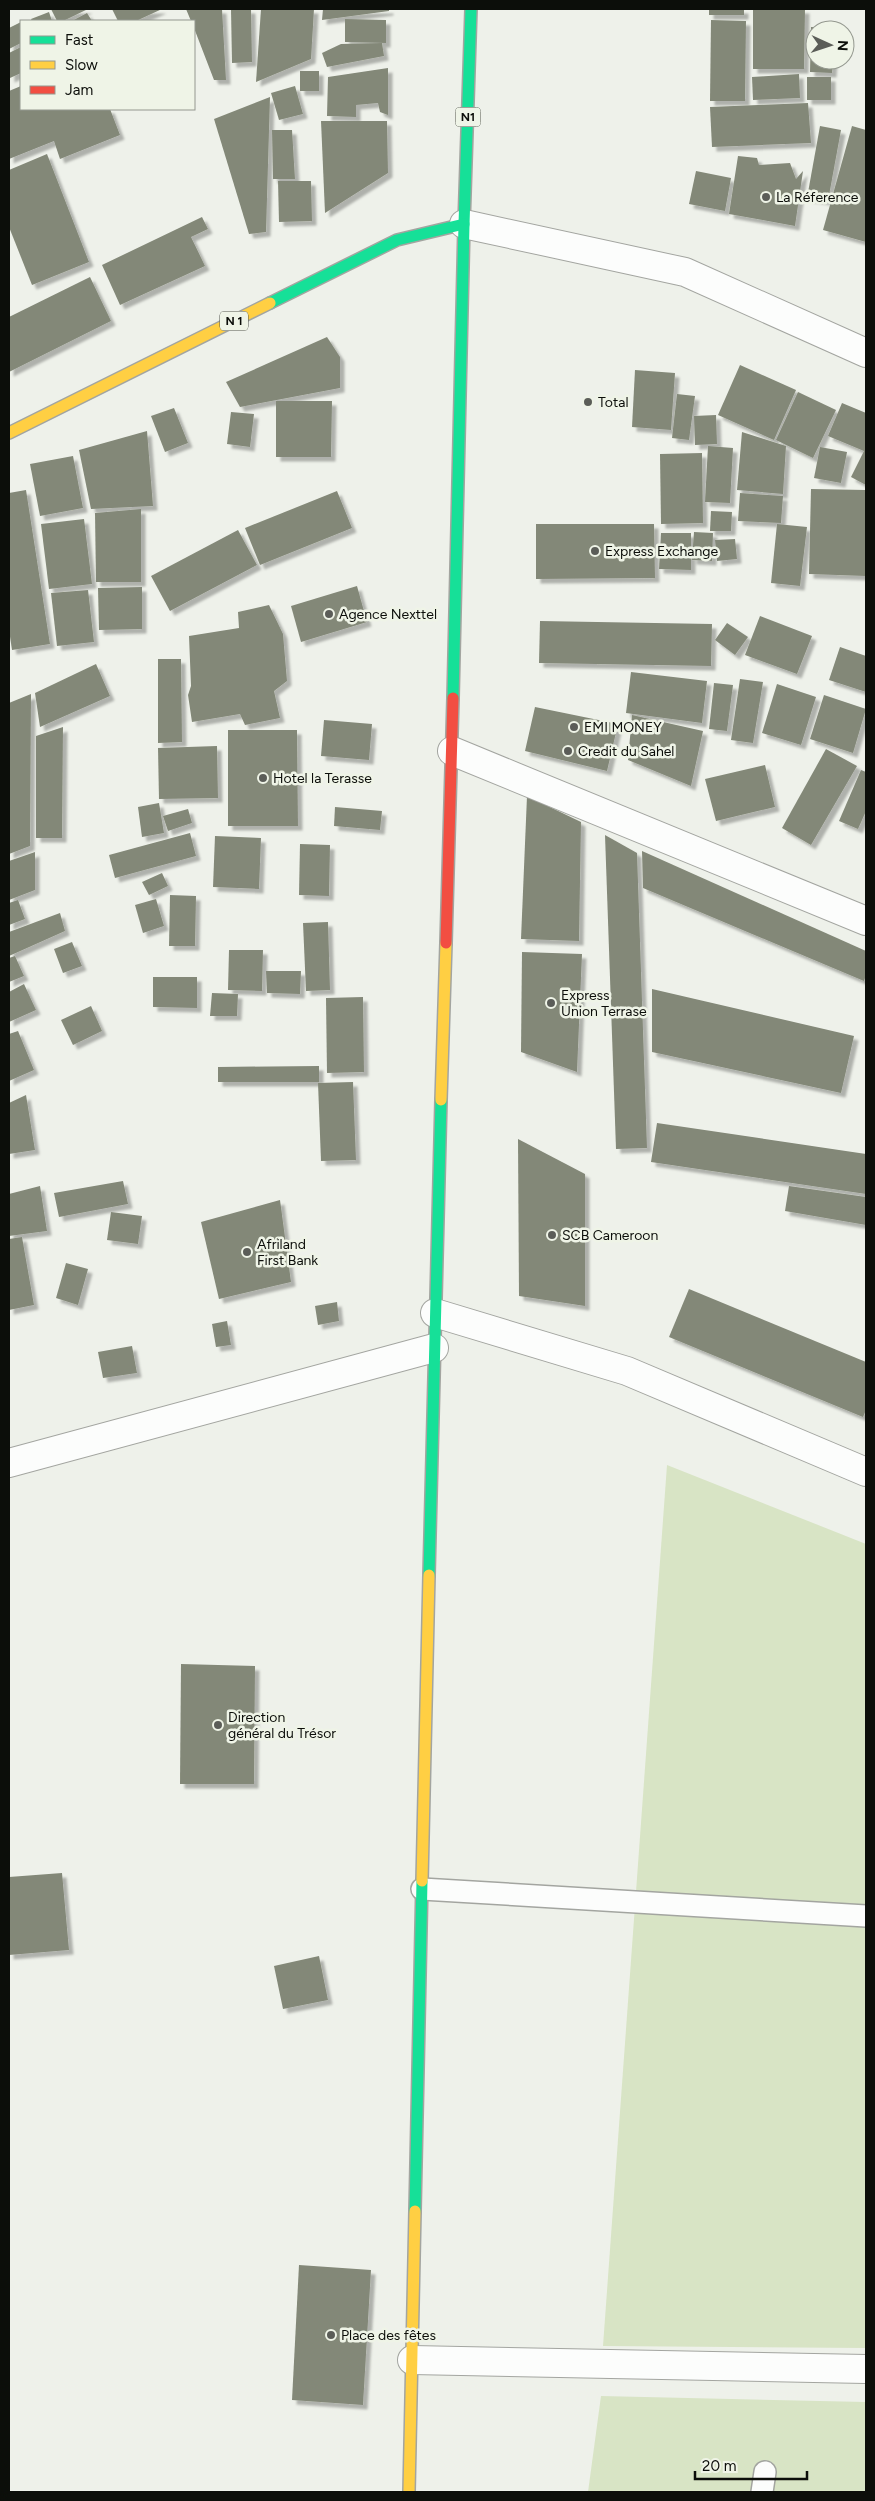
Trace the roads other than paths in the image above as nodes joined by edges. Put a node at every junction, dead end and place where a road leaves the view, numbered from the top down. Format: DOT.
graph roads {
  1 [pos="471,9"];
  2 [pos="464,224"];
  3 [pos="866,353"];
  4 [pos="9,433"];
  5 [pos="452,751"];
  6 [pos="866,921"];
  7 [pos="435,1313"];
  8 [pos="434,1348"];
  9 [pos="9,1463"];
  10 [pos="866,1472"];
  11 [pos="422,1889"];
  12 [pos="866,1916"];
  13 [pos="412,2360"];
  14 [pos="866,2369"];
  15 [pos="409,2492"];
  1 -- 2 [label="main road, N1"];
  2 -- 3 [label="street"];
  2 -- 4 [label="main road, N 1"];
  2 -- 5 [label="main road"];
  5 -- 6 [label="street"];
  5 -- 7 [label="main road"];
  7 -- 8 [label="main road"];
  7 -- 10 [label="street"];
  8 -- 9 [label="street"];
  8 -- 11 [label="main road"];
  11 -- 12 [label="lane"];
  11 -- 13 [label="main road"];
  13 -- 14 [label="street"];
  13 -- 15 [label="main road"];
}
